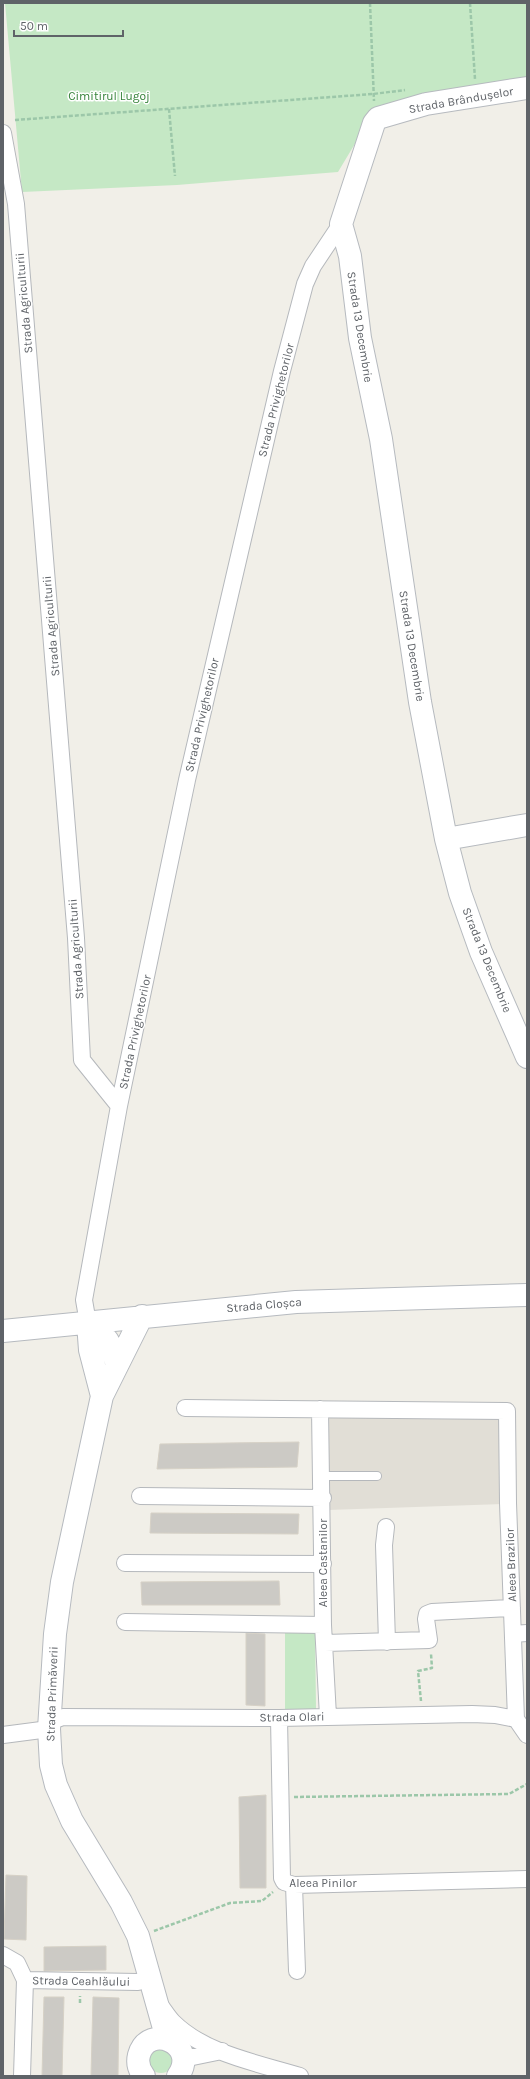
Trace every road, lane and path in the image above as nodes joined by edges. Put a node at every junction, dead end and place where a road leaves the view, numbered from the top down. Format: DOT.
graph roads {
  1 [pos="370,3"];
  2 [pos="470,3"];
  3 [pos="483,79"];
  4 [pos="475,80"];
  5 [pos="467,81"];
  6 [pos="527,88"];
  7 [pos="412,89"];
  8 [pos="373,94"];
  9 [pos="169,109"];
  10 [pos="374,115"];
  11 [pos="15,120"];
  12 [pos="3,134"];
  13 [pos="176,176"];
  14 [pos="341,224"];
  15 [pos="527,825"];
  16 [pos="446,839"];
  17 [pos="527,1057"];
  18 [pos="119,1106"];
  19 [pos="527,1296"];
  20 [pos="142,1316"];
  21 [pos="88,1323"];
  22 [pos="3,1331"];
  23 [pos="117,1365"];
  24 [pos="102,1396"];
  25 [pos="185,1408"];
  26 [pos="320,1409"];
  27 [pos="322,1476"];
  28 [pos="377,1476"];
  29 [pos="140,1496"];
  30 [pos="322,1498"];
  31 [pos="386,1527"];
  32 [pos="126,1563"];
  33 [pos="323,1564"];
  34 [pos="512,1608"];
  35 [pos="125,1622"];
  36 [pos="323,1625"];
  37 [pos="520,1633"];
  38 [pos="429,1640"];
  39 [pos="388,1642"];
  40 [pos="325,1643"];
  41 [pos="328,1716"];
  42 [pos="424,1716"];
  43 [pos="279,1718"];
  44 [pos="516,1719"];
  45 [pos="49,1726"];
  46 [pos="3,1735"];
  47 [pos="527,1735"];
  48 [pos="527,1784"];
  49 [pos="282,1797"];
  50 [pos="527,1879"];
  51 [pos="289,1884"];
  52 [pos="150,1933"];
  53 [pos="3,1955"];
  54 [pos="297,1971"];
  55 [pos="25,1980"];
  56 [pos="138,1982"];
  57 [pos="155,1997"];
  58 [pos="202,2042"];
  59 [pos="222,2051"];
  60 [pos="171,2052"];
  61 [pos="140,2072"];
  62 [pos="22,2076"];
  63 [pos="300,2076"];
  1 -- 8 [label="path"];
  2 -- 4 [label="path"];
  3 -- 4 [label="path"];
  4 -- 5 [label="path"];
  6 -- 10 [label="street, Strada Brândușelor"];
  7 -- 8 [label="path"];
  8 -- 9 [label="path"];
  8 -- 10 [label="path"];
  9 -- 11 [label="path"];
  9 -- 13 [label="path"];
  10 -- 14 [label="street, Strada Privighetorilor"];
  12 -- 18 [label="street, Strada Agriculturii"];
  14 -- 16 [label="street, Strada 13 Decembrie"];
  14 -- 18 [label="street, Strada Privighetorilor"];
  15 -- 16 [label="street"];
  16 -- 17 [label="street, Strada 13 Decembrie"];
  18 -- 21 [label="street, Strada Privighetorilor"];
  19 -- 20 [label="street, Strada Cloșca"];
  20 -- 21 [label="street, Strada Cloșca"];
  20 -- 23 [label="street, Strada Primăverii"];
  21 -- 22 [label="street, Strada Cloșca"];
  21 -- 23 [label="street"];
  21 -- 24 [label="street, Strada Primăverii"];
  23 -- 24 [label="street, Strada Primăverii"];
  24 -- 45 [label="street, Strada Primăverii"];
  25 -- 26 [label="street"];
  26 -- 27 [label="street, Aleea Castanilor"];
  26 -- 34 [label="street, Aleea Brazilor"];
  27 -- 28 [label="lane"];
  27 -- 30 [label="street, Aleea Castanilor"];
  29 -- 30 [label="street"];
  30 -- 33 [label="street, Aleea Castanilor"];
  31 -- 39 [label="street"];
  32 -- 33 [label="street"];
  33 -- 36 [label="street, Aleea Castanilor"];
  34 -- 37 [label="street, Aleea Brazilor"];
  34 -- 38 [label="street"];
  35 -- 36 [label="street"];
  36 -- 40 [label="street, Aleea Castanilor"];
  37 -- 44 [label="street, Aleea Brazilor"];
  38 -- 39 [label="street"];
  38 -- 42 [label="path"];
  39 -- 40 [label="street"];
  40 -- 41 [label="street, Aleea Castanilor"];
  41 -- 42 [label="street, Strada Olari"];
  41 -- 43 [label="street, Strada Olari"];
  42 -- 44 [label="street, Strada Olari"];
  43 -- 45 [label="street, Strada Olari"];
  43 -- 49 [label="street, Aleea Pinilor"];
  44 -- 47 [label="street"];
  45 -- 46 [label="street, Strada Olari"];
  45 -- 57 [label="street, Strada Primăverii"];
  48 -- 49 [label="path"];
  49 -- 51 [label="street, Aleea Pinilor"];
  50 -- 51 [label="street, Aleea Pinilor"];
  51 -- 52 [label="path"];
  51 -- 54 [label="street"];
  53 -- 55 [label="street, Strada Ceahlăului"];
  55 -- 56 [label="street, Strada Ceahlăului"];
  55 -- 62 [label="street, Strada Ceahlăului"];
  57 -- 58 [label="street"];
  57 -- 60 [label="street, Strada Primăverii"];
  58 -- 59 [label="street"];
  58 -- 60 [label="street"];
  59 -- 60 [label="street"];
  59 -- 63 [label="street"];
  60 -- 61 [label="street, Strada Primăverii"];
}
